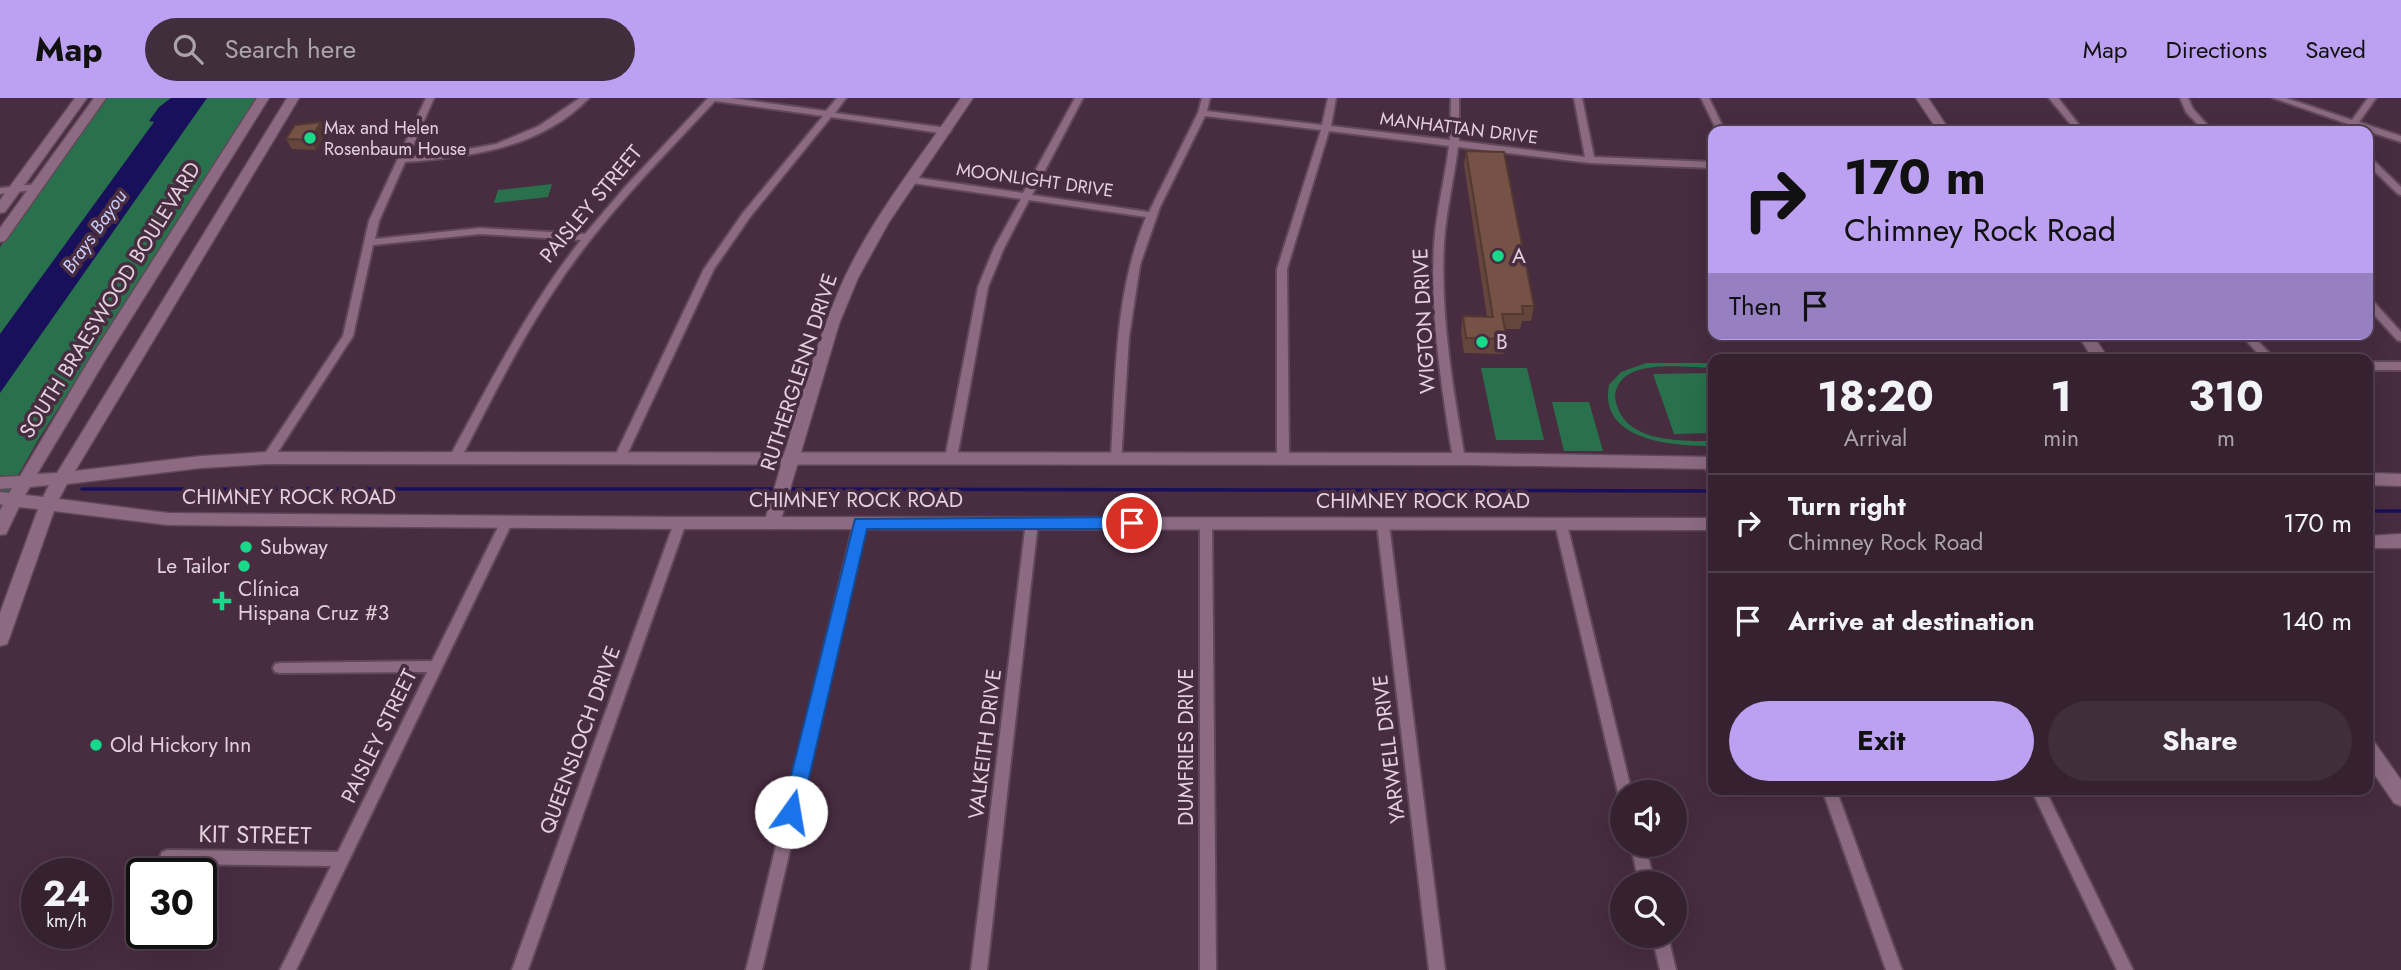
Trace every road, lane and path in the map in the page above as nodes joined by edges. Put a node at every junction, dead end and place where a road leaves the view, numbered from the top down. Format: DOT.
graph roads {
  1 [pos="81,98"];
  2 [pos="100,98"];
  3 [pos="263,98"];
  4 [pos="293,98"];
  5 [pos="430,98"];
  6 [pos="585,98"];
  7 [pos="713,98"];
  8 [pos="842,98"];
  9 [pos="967,98"];
  10 [pos="1079,98"];
  11 [pos="1206,98"];
  12 [pos="1332,98"];
  13 [pos="1455,98"];
  14 [pos="1578,98"];
  15 [pos="1705,98"];
  16 [pos="1922,98"];
  17 [pos="2053,98"];
  18 [pos="2184,98"];
  19 [pos="2277,98"];
  20 [pos="2372,98"];
  21 [pos="1202,113"];
  22 [pos="831,115"];
  23 [pos="1719,126"];
  24 [pos="1941,126"];
  25 [pos="2076,126"];
  26 [pos="2204,126"];
  27 [pos="2347,126"];
  28 [pos="2351,126"];
  29 [pos="1326,128"];
  30 [pos="947,131"];
  31 [pos="2373,132"];
  32 [pos="2401,139"];
  33 [pos="1453,144"];
  34 [pos="265,145"];
  35 [pos="232,148"];
  36 [pos="401,160"];
  37 [pos="1590,160"];
  38 [pos="1708,165"];
  39 [pos="2373,165"];
  40 [pos="912,180"];
  41 [pos="37,187"];
  42 [pos="7,190"];
  43 [pos="2401,192"];
  44 [pos="1027,197"];
  45 [pos="0,209"];
  46 [pos="1153,215"];
  47 [pos="587,237"];
  48 [pos="0,238"];
  49 [pos="368,243"];
  50 [pos="185,276"];
  51 [pos="149,279"];
  52 [pos="2373,307"];
  53 [pos="2401,338"];
  54 [pos="2251,340"];
  55 [pos="2265,354"];
  56 [pos="2373,366"];
  57 [pos="2401,366"];
  58 [pos="268,458"];
  59 [pos="455,458"];
  60 [pos="620,458"];
  61 [pos="792,458"];
  62 [pos="951,458"];
  63 [pos="1117,458"];
  64 [pos="1283,459"];
  65 [pos="1458,459"];
  66 [pos="1708,466"];
  67 [pos="2373,480"];
  68 [pos="2401,480"];
  69 [pos="26,481"];
  70 [pos="60,481"];
  71 [pos="4,491"];
  72 [pos="49,502"];
  73 [pos="774,515"];
  74 [pos="507,521"];
  75 [pos="1032,522"];
  76 [pos="680,523"];
  77 [pos="860,523"];
  78 [pos="1206,523"];
  79 [pos="1383,524"];
  80 [pos="1561,524"];
  81 [pos="1708,524"];
  82 [pos="0,529"];
  83 [pos="2373,541"];
  84 [pos="2401,541"];
  85 [pos="0,639"];
  86 [pos="436,666"];
  87 [pos="280,668"];
  88 [pos="2373,755"];
  89 [pos="1622,780"];
  90 [pos="1831,795"];
  91 [pos="2041,795"];
  92 [pos="2401,797"];
  93 [pos="217,858"];
  94 [pos="342,859"];
  95 [pos="1663,948"];
  96 [pos="288,970"];
  97 [pos="520,970"];
  98 [pos="754,970"];
  99 [pos="979,970"];
  100 [pos="1208,970"];
  101 [pos="1437,970"];
  102 [pos="1668,970"];
  103 [pos="1894,970"];
  104 [pos="2125,970"];
  1 -- 42 [label="main road"];
  2 -- 41 [label="main road"];
  3 -- 35 [label="main road, SOUTH BRAESWOOD BOULEVARD"];
  4 -- 34 [label="main road"];
  5 -- 36 [label="street"];
  6 -- 36 [label="street"];
  7 -- 22 [label="street"];
  7 -- 47 [label="street, PAISLEY STREET"];
  8 -- 22 [label="street"];
  9 -- 30 [label="street, RUTHERGLENN DRIVE"];
  10 -- 44 [label="street"];
  11 -- 21 [label="street"];
  12 -- 29 [label="street"];
  13 -- 33 [label="street, WIGTON DRIVE"];
  14 -- 37 [label="street"];
  15 -- 23 [label="street"];
  16 -- 24 [label="main road"];
  17 -- 25 [label="street"];
  18 -- 26 [label="street"];
  19 -- 27 [label="street"];
  20 -- 28 [label="street"];
  21 -- 29 [label="street, MANHATTAN DRIVE"];
  21 -- 46 [label="street"];
  22 -- 30 [label="street"];
  22 -- 60 [label="street"];
  29 -- 33 [label="street, MANHATTAN DRIVE"];
  29 -- 64 [label="street"];
  30 -- 40 [label="street, RUTHERGLENN DRIVE"];
  31 -- 32 [label="street"];
  33 -- 37 [label="street, MANHATTAN DRIVE"];
  33 -- 65 [label="street, WIGTON DRIVE"];
  34 -- 35 [label="main road"];
  34 -- 50 [label="main road"];
  35 -- 51 [label="main road, SOUTH BRAESWOOD BOULEVARD"];
  36 -- 49 [label="street"];
  37 -- 38 [label="street, MANHATTAN DRIVE"];
  39 -- 43 [label="street"];
  40 -- 44 [label="street, MOONLIGHT DRIVE"];
  40 -- 61 [label="street, RUTHERGLENN DRIVE"];
  41 -- 42 [label="street"];
  41 -- 48 [label="main road"];
  42 -- 45 [label="main road"];
  44 -- 46 [label="street, MOONLIGHT DRIVE"];
  44 -- 62 [label="street"];
  46 -- 63 [label="street"];
  47 -- 49 [label="street"];
  47 -- 59 [label="street, PAISLEY STREET"];
  49 -- 58 [label="street"];
  50 -- 51 [label="main road"];
  50 -- 70 [label="main road"];
  51 -- 69 [label="main road, SOUTH BRAESWOOD BOULEVARD"];
  52 -- 53 [label="street"];
  54 -- 55 [label="street"];
  56 -- 57 [label="street"];
  58 -- 59 [label="main road, CHIMNEY ROCK ROAD"];
  58 -- 70 [label="main road, CHIMNEY ROCK ROAD"];
  59 -- 60 [label="main road, CHIMNEY ROCK ROAD"];
  60 -- 61 [label="main road, CHIMNEY ROCK ROAD"];
  61 -- 62 [label="main road, CHIMNEY ROCK ROAD"];
  61 -- 73 [label="street, RUTHERGLENN DRIVE"];
  62 -- 63 [label="main road, CHIMNEY ROCK ROAD"];
  63 -- 64 [label="main road, CHIMNEY ROCK ROAD"];
  64 -- 65 [label="main road, CHIMNEY ROCK ROAD"];
  65 -- 66 [label="main road, CHIMNEY ROCK ROAD"];
  67 -- 68 [label="main road"];
  69 -- 70 [label="main road, CHIMNEY ROCK ROAD"];
  69 -- 71 [label="main road"];
  70 -- 72 [label="main road"];
  71 -- 72 [label="main road, CHIMNEY ROCK ROAD"];
  71 -- 82 [label="main road"];
  72 -- 74 [label="main road, CHIMNEY ROCK ROAD"];
  72 -- 85 [label="main road"];
  73 -- 76 [label="main road, CHIMNEY ROCK ROAD"];
  73 -- 77 [label="main road, CHIMNEY ROCK ROAD"];
  74 -- 76 [label="main road, CHIMNEY ROCK ROAD"];
  74 -- 86 [label="street, PAISLEY STREET"];
  75 -- 77 [label="main road, CHIMNEY ROCK ROAD"];
  75 -- 78 [label="main road, CHIMNEY ROCK ROAD"];
  75 -- 99 [label="street, VALKEITH DRIVE"];
  76 -- 97 [label="street, QUEENSLOCH DRIVE"];
  77 -- 98 [label="street"];
  78 -- 79 [label="main road, CHIMNEY ROCK ROAD"];
  78 -- 100 [label="street, DUMFRIES DRIVE"];
  79 -- 80 [label="main road, CHIMNEY ROCK ROAD"];
  79 -- 101 [label="street, YARWELL DRIVE"];
  80 -- 81 [label="main road, CHIMNEY ROCK ROAD"];
  80 -- 89 [label="street"];
  83 -- 84 [label="main road"];
  86 -- 87 [label="street"];
  86 -- 94 [label="street, PAISLEY STREET"];
  88 -- 92 [label="main road"];
  90 -- 103 [label="street"];
  91 -- 104 [label="street"];
  93 -- 94 [label="street, KIT STREET"];
  94 -- 96 [label="street, PAISLEY STREET"];
  95 -- 102 [label="street"];
}
